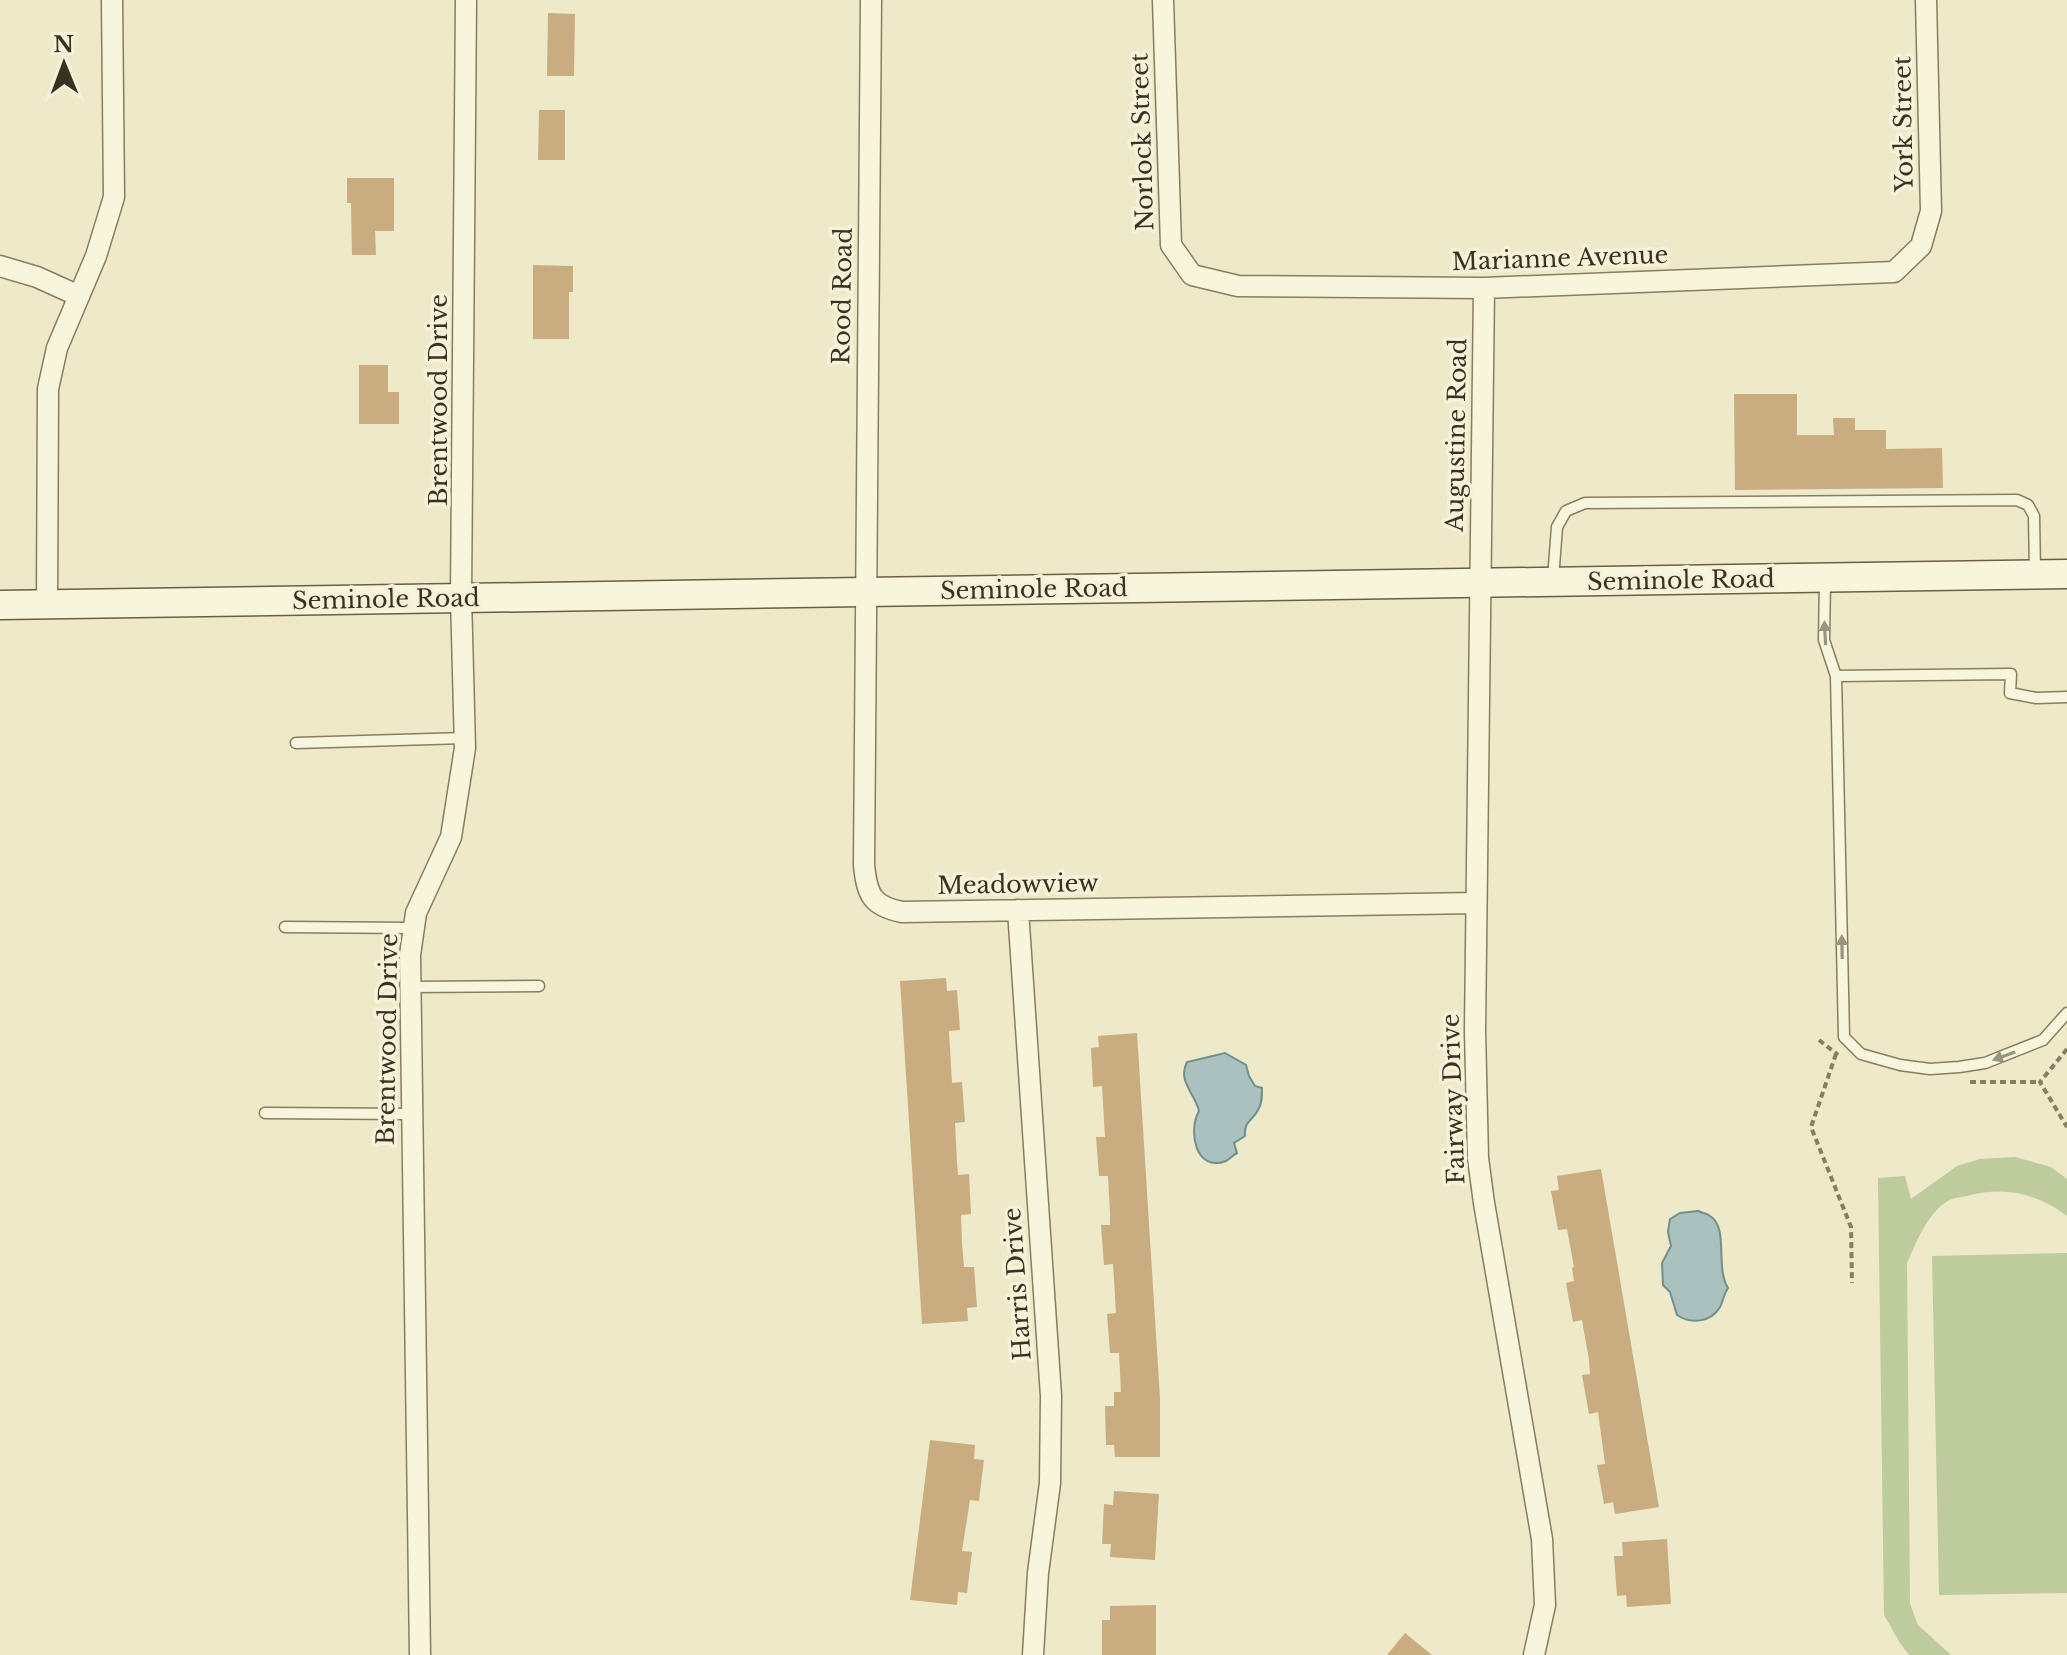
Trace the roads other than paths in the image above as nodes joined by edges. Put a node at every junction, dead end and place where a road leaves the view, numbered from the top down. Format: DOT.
graph roads {
  1 [pos="112,0"];
  2 [pos="466,0"];
  3 [pos="871,0"];
  4 [pos="1163,0"];
  5 [pos="1926,0"];
  6 [pos="1921,246"];
  7 [pos="0,266"];
  8 [pos="1192,275"];
  9 [pos="1484,288"];
  10 [pos="79,296"];
  11 [pos="2035,574"];
  12 [pos="2067,574"];
  13 [pos="1825,578"];
  14 [pos="1553,581"];
  15 [pos="1480,582"];
  16 [pos="866,592"];
  17 [pos="461,597"];
  18 [pos="47,604"];
  19 [pos="0,605"];
  20 [pos="1836,676"];
  21 [pos="2067,697"];
  22 [pos="465,738"];
  23 [pos="296,743"];
  24 [pos="1476,903"];
  25 [pos="1018,910"];
  26 [pos="285,927"];
  27 [pos="414,928"];
  28 [pos="539,986"];
  29 [pos="410,987"];
  30 [pos="2067,1013"];
  31 [pos="265,1113"];
  32 [pos="411,1114"];
  33 [pos="420,1655"];
  34 [pos="1033,1655"];
  35 [pos="1534,1655"];
  1 -- 10 [label="street"];
  2 -- 17 [label="street, Brentwood Drive"];
  3 -- 16 [label="street, Rood Road"];
  4 -- 8 [label="street, Norlock Street"];
  5 -- 6 [label="street, York Street"];
  6 -- 9 [label="street, Marianne Avenue"];
  7 -- 10 [label="street"];
  8 -- 9 [label="street, Marianne Avenue"];
  9 -- 15 [label="street, Augustine Road"];
  10 -- 18 [label="street"];
  11 -- 12 [label="street, Seminole Road"];
  11 -- 13 [label="street, Seminole Road"];
  11 -- 14 [label="lane"];
  13 -- 14 [label="street, Seminole Road"];
  20 -- 13 [label="lane, one-way"];
  14 -- 15 [label="street, Seminole Road"];
  15 -- 16 [label="street, Seminole Road"];
  15 -- 24 [label="street, Fairway Drive"];
  16 -- 17 [label="street, Seminole Road"];
  16 -- 25 [label="street, Meadowview"];
  17 -- 18 [label="street, Seminole Road"];
  17 -- 22 [label="street, Brentwood Drive"];
  18 -- 19 [label="street, Seminole Road"];
  20 -- 21 [label="lane"];
  30 -- 20 [label="lane, one-way"];
  22 -- 23 [label="lane"];
  22 -- 27 [label="street, Brentwood Drive"];
  24 -- 25 [label="street, Meadowview"];
  24 -- 35 [label="street, Fairway Drive"];
  25 -- 34 [label="street, Harris Drive"];
  26 -- 27 [label="lane"];
  27 -- 29 [label="street, Brentwood Drive"];
  28 -- 29 [label="lane"];
  29 -- 32 [label="street, Brentwood Drive"];
  31 -- 32 [label="lane"];
  32 -- 33 [label="street, Brentwood Drive"];
}
